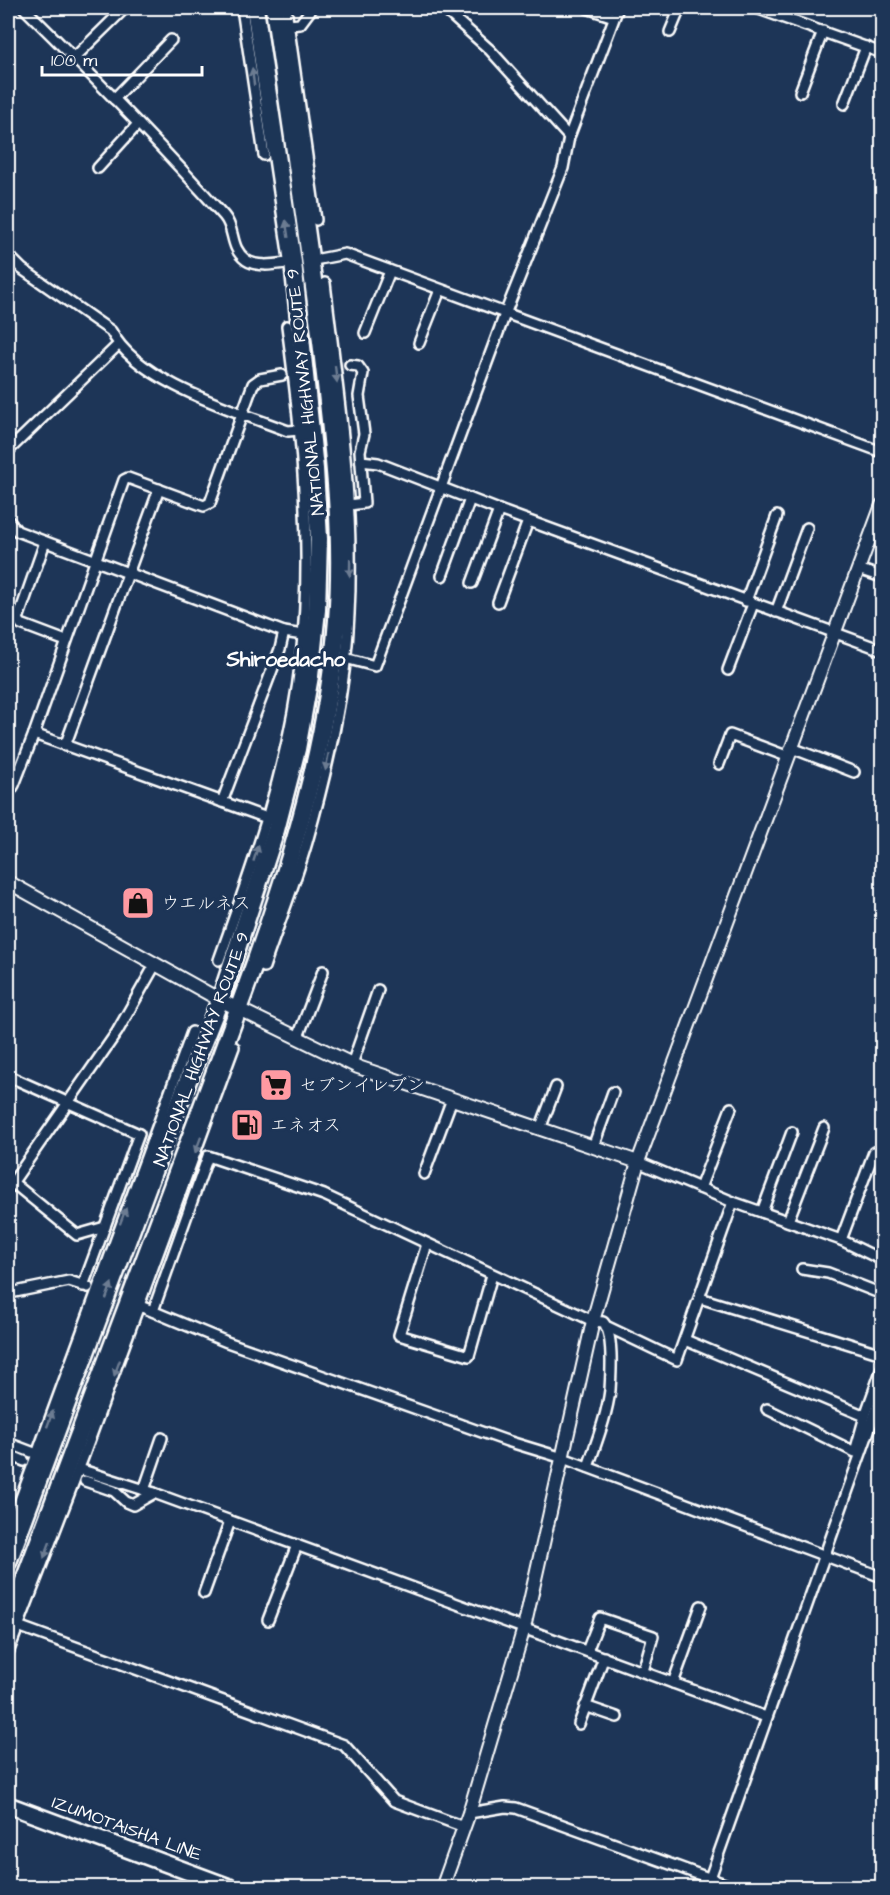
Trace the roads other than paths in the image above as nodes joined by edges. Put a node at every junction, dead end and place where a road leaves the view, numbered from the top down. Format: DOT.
graph roads {
  1 [pos="24,8"];
  2 [pos="124,8"];
  3 [pos="242,8"];
  4 [pos="255,8"];
  5 [pos="274,8"];
  6 [pos="286,8"];
  7 [pos="312,8"];
  8 [pos="443,8"];
  9 [pos="587,8"];
  10 [pos="618,8"];
  11 [pos="680,8"];
  12 [pos="756,8"];
  13 [pos="614,17"];
  14 [pos="288,25"];
  15 [pos="670,32"];
  16 [pos="823,32"];
  17 [pos="171,40"];
  18 [pos="866,47"];
  19 [pos="882,53"];
  20 [pos="74,58"];
  21 [pos="800,92"];
  22 [pos="114,99"];
  23 [pos="300,104"];
  24 [pos="844,104"];
  25 [pos="290,122"];
  26 [pos="138,124"];
  27 [pos="569,137"];
  28 [pos="269,154"];
  29 [pos="98,168"];
  30 [pos="316,220"];
  31 [pos="8,255"];
  32 [pos="311,261"];
  33 [pos="293,262"];
  34 [pos="390,271"];
  35 [pos="325,283"];
  36 [pos="440,290"];
  37 [pos="316,303"];
  38 [pos="505,314"];
  39 [pos="329,316"];
  40 [pos="287,326"];
  41 [pos="365,333"];
  42 [pos="419,343"];
  43 [pos="118,345"];
  44 [pos="351,365"];
  45 [pos="282,375"];
  46 [pos="305,379"];
  47 [pos="296,396"];
  48 [pos="242,414"];
  49 [pos="300,430"];
  50 [pos="8,451"];
  51 [pos="882,452"];
  52 [pos="361,461"];
  53 [pos="440,488"];
  54 [pos="159,489"];
  55 [pos="306,498"];
  56 [pos="470,499"];
  57 [pos="349,505"];
  58 [pos="882,505"];
  59 [pos="499,510"];
  60 [pos="317,514"];
  61 [pos="777,516"];
  62 [pos="8,520"];
  63 [pos="528,521"];
  64 [pos="807,528"];
  65 [pos="45,542"];
  66 [pos="94,561"];
  67 [pos="858,569"];
  68 [pos="128,573"];
  69 [pos="442,576"];
  70 [pos="882,577"];
  71 [pos="472,583"];
  72 [pos="498,602"];
  73 [pos="749,602"];
  74 [pos="776,612"];
  75 [pos="284,632"];
  76 [pos="834,632"];
  77 [pos="303,635"];
  78 [pos="66,641"];
  79 [pos="882,650"];
  80 [pos="345,658"];
  81 [pos="728,670"];
  82 [pos="294,700"];
  83 [pos="302,722"];
  84 [pos="34,734"];
  85 [pos="65,746"];
  86 [pos="791,752"];
  87 [pos="719,764"];
  88 [pos="854,772"];
  89 [pos="8,795"];
  90 [pos="222,802"];
  91 [pos="267,818"];
  92 [pos="295,879"];
  93 [pos="8,882"];
  94 [pos="280,890"];
  95 [pos="237,909"];
  96 [pos="243,930"];
  97 [pos="219,960"];
  98 [pos="155,965"];
  99 [pos="264,967"];
  100 [pos="323,971"];
  101 [pos="378,990"];
  102 [pos="220,1000"];
  103 [pos="238,1008"];
  104 [pos="192,1032"];
  105 [pos="298,1037"];
  106 [pos="234,1047"];
  107 [pos="352,1064"];
  108 [pos="214,1073"];
  109 [pos="8,1076"];
  110 [pos="556,1087"];
  111 [pos="218,1090"];
  112 [pos="614,1092"];
  113 [pos="452,1099"];
  114 [pos="67,1104"];
  115 [pos="731,1108"];
  116 [pos="173,1118"];
  117 [pos="824,1128"];
  118 [pos="540,1129"];
  119 [pos="156,1130"];
  120 [pos="792,1132"];
  121 [pos="593,1147"];
  122 [pos="874,1152"];
  123 [pos="638,1162"];
  124 [pos="424,1174"];
  125 [pos="10,1181"];
  126 [pos="700,1188"];
  127 [pos="734,1202"];
  128 [pos="762,1212"];
  129 [pos="162,1213"];
  130 [pos="788,1221"];
  131 [pos="105,1227"];
  132 [pos="167,1233"];
  133 [pos="115,1238"];
  134 [pos="841,1240"];
  135 [pos="427,1244"];
  136 [pos="121,1258"];
  137 [pos="882,1260"];
  138 [pos="802,1269"];
  139 [pos="492,1275"];
  140 [pos="83,1286"];
  141 [pos="8,1289"];
  142 [pos="96,1289"];
  143 [pos="882,1294"];
  144 [pos="700,1298"];
  145 [pos="140,1306"];
  146 [pos="153,1311"];
  147 [pos="593,1321"];
  148 [pos="608,1327"];
  149 [pos="685,1340"];
  150 [pos="882,1354"];
  151 [pos="71,1361"];
  152 [pos="882,1368"];
  153 [pos="77,1378"];
  154 [pos="882,1394"];
  155 [pos="767,1409"];
  156 [pos="865,1416"];
  157 [pos="162,1438"];
  158 [pos="77,1439"];
  159 [pos="8,1443"];
  160 [pos="859,1450"];
  161 [pos="8,1454"];
  162 [pos="37,1454"];
  163 [pos="84,1455"];
  164 [pos="563,1458"];
  165 [pos="24,1461"];
  166 [pos="588,1467"];
  167 [pos="79,1469"];
  168 [pos="86,1481"];
  169 [pos="144,1490"];
  170 [pos="154,1493"];
  171 [pos="230,1521"];
  172 [pos="297,1545"];
  173 [pos="9,1546"];
  174 [pos="824,1556"];
  175 [pos="882,1577"];
  176 [pos="204,1593"];
  177 [pos="700,1606"];
  178 [pos="268,1620"];
  179 [pos="13,1623"];
  180 [pos="524,1628"];
  181 [pos="587,1651"];
  182 [pos="8,1653"];
  183 [pos="604,1657"];
  184 [pos="643,1671"];
  185 [pos="673,1683"];
  186 [pos="585,1706"];
  187 [pos="766,1717"];
  188 [pos="617,1718"];
  189 [pos="579,1724"];
  190 [pos="8,1805"];
  191 [pos="469,1813"];
  192 [pos="464,1827"];
  193 [pos="710,1878"];
  194 [pos="232,1887"];
  195 [pos="442,1887"];
  196 [pos="736,1887"];
  1 -- 20 [label="street"];
  2 -- 20 [label="street"];
  28 -- 3 [label="street, one-way"];
  4 -- 28 [label="highway, NATIONAL HIGHWAY ROUTE 9"];
  5 -- 25 [label="highway, NATIONAL HIGHWAY ROUTE 9"];
  6 -- 14 [label="street"];
  7 -- 14 [label="street"];
  8 -- 27 [label="street"];
  9 -- 13 [label="street"];
  10 -- 13 [label="street"];
  11 -- 15 [label="street"];
  12 -- 16 [label="street"];
  13 -- 27 [label="street"];
  14 -- 23 [label="street"];
  16 -- 18 [label="street"];
  16 -- 21 [label="street"];
  17 -- 22 [label="street"];
  18 -- 19 [label="street"];
  18 -- 24 [label="street"];
  20 -- 22 [label="street"];
  22 -- 26 [label="street"];
  23 -- 25 [label="street"];
  23 -- 30 [label="street"];
  25 -- 32 [label="highway, NATIONAL HIGHWAY ROUTE 9"];
  26 -- 29 [label="street"];
  26 -- 33 [label="street"];
  27 -- 38 [label="street"];
  33 -- 28 [label="highway, NATIONAL HIGHWAY ROUTE 9, one-way"];
  31 -- 43 [label="street"];
  32 -- 33 [label="street"];
  32 -- 34 [label="street"];
  32 -- 37 [label="highway, NATIONAL HIGHWAY ROUTE 9"];
  33 -- 46 [label="highway, NATIONAL HIGHWAY ROUTE 9"];
  34 -- 36 [label="street"];
  34 -- 41 [label="street"];
  35 -- 39 [label="street"];
  36 -- 38 [label="street"];
  36 -- 42 [label="street"];
  37 -- 39 [label="street"];
  37 -- 94 [label="highway, NATIONAL HIGHWAY ROUTE 9"];
  38 -- 51 [label="street"];
  38 -- 53 [label="street"];
  39 -- 57 [label="street, one-way"];
  40 -- 47 [label="street"];
  43 -- 48 [label="street"];
  43 -- 50 [label="street"];
  44 -- 52 [label="street"];
  45 -- 48 [label="street"];
  46 -- 47 [label="street"];
  46 -- 60 [label="highway, NATIONAL HIGHWAY ROUTE 9"];
  47 -- 49 [label="street"];
  48 -- 49 [label="street"];
  48 -- 54 [label="street"];
  49 -- 55 [label="street"];
  52 -- 53 [label="street"];
  52 -- 57 [label="street"];
  53 -- 56 [label="street"];
  53 -- 80 [label="street"];
  54 -- 66 [label="street"];
  54 -- 68 [label="street"];
  55 -- 60 [label="street"];
  55 -- 77 [label="street"];
  56 -- 59 [label="street"];
  56 -- 69 [label="street"];
  57 -- 80 [label="street, one-way"];
  58 -- 67 [label="street"];
  59 -- 63 [label="street"];
  59 -- 71 [label="street"];
  60 -- 83 [label="highway, NATIONAL HIGHWAY ROUTE 9"];
  61 -- 73 [label="street"];
  62 -- 65 [label="street"];
  63 -- 72 [label="street"];
  63 -- 73 [label="street"];
  64 -- 74 [label="street"];
  65 -- 66 [label="street"];
  65 -- 78 [label="street"];
  66 -- 68 [label="street"];
  66 -- 78 [label="street"];
  67 -- 70 [label="street"];
  67 -- 76 [label="street"];
  68 -- 75 [label="street"];
  68 -- 85 [label="street"];
  73 -- 74 [label="street"];
  73 -- 81 [label="street"];
  74 -- 76 [label="street"];
  75 -- 77 [label="street"];
  75 -- 90 [label="street"];
  76 -- 79 [label="street"];
  76 -- 86 [label="street"];
  77 -- 82 [label="street"];
  78 -- 84 [label="street"];
  80 -- 92 [label="street, one-way"];
  82 -- 83 [label="street"];
  82 -- 91 [label="street"];
  83 -- 96 [label="highway, NATIONAL HIGHWAY ROUTE 9"];
  84 -- 85 [label="street"];
  84 -- 89 [label="street"];
  85 -- 90 [label="street"];
  86 -- 87 [label="street"];
  86 -- 88 [label="street"];
  86 -- 123 [label="street"];
  90 -- 91 [label="street"];
  95 -- 91 [label="street, one-way"];
  92 -- 94 [label="street"];
  92 -- 99 [label="street"];
  93 -- 98 [label="street"];
  94 -- 103 [label="highway, NATIONAL HIGHWAY ROUTE 9"];
  95 -- 96 [label="street"];
  95 -- 97 [label="street"];
  96 -- 102 [label="highway, NATIONAL HIGHWAY ROUTE 9"];
  98 -- 102 [label="street"];
  98 -- 114 [label="street"];
  100 -- 105 [label="street"];
  101 -- 107 [label="street"];
  102 -- 103 [label="street"];
  102 -- 116 [label="highway, NATIONAL HIGHWAY ROUTE 9"];
  103 -- 105 [label="street"];
  103 -- 108 [label="highway, NATIONAL HIGHWAY ROUTE 9"];
  104 -- 119 [label="street"];
  105 -- 107 [label="street"];
  106 -- 111 [label="street"];
  107 -- 113 [label="street"];
  108 -- 111 [label="street"];
  108 -- 129 [label="highway, NATIONAL HIGHWAY ROUTE 9"];
  109 -- 114 [label="street"];
  110 -- 118 [label="street"];
  111 -- 132 [label="street, one-way"];
  112 -- 121 [label="street"];
  113 -- 118 [label="street"];
  113 -- 124 [label="street"];
  114 -- 125 [label="street"];
  114 -- 131 [label="street"];
  115 -- 126 [label="street"];
  116 -- 119 [label="street"];
  116 -- 136 [label="highway, NATIONAL HIGHWAY ROUTE 9"];
  117 -- 130 [label="street"];
  118 -- 121 [label="street"];
  133 -- 119 [label="street, one-way"];
  120 -- 128 [label="street"];
  121 -- 123 [label="street"];
  122 -- 134 [label="street"];
  123 -- 126 [label="street"];
  123 -- 147 [label="street"];
  125 -- 131 [label="street"];
  126 -- 127 [label="street"];
  127 -- 128 [label="street"];
  127 -- 144 [label="street"];
  128 -- 130 [label="street"];
  129 -- 132 [label="street"];
  129 -- 158 [label="highway, NATIONAL HIGHWAY ROUTE 9"];
  130 -- 134 [label="street"];
  131 -- 140 [label="street"];
  132 -- 145 [label="street"];
  133 -- 136 [label="street"];
  133 -- 142 [label="street"];
  134 -- 137 [label="street"];
  135 -- 139 [label="street"];
  135 -- 139 [label="street"];
  135 -- 146 [label="street"];
  153 -- 136 [label="highway, NATIONAL HIGHWAY ROUTE 9, one-way"];
  138 -- 143 [label="street"];
  139 -- 147 [label="street"];
  140 -- 141 [label="street"];
  140 -- 142 [label="street"];
  142 -- 151 [label="street"];
  144 -- 149 [label="street"];
  144 -- 150 [label="street"];
  145 -- 146 [label="street"];
  145 -- 163 [label="street, one-way"];
  146 -- 164 [label="street"];
  147 -- 148 [label="street"];
  147 -- 164 [label="street"];
  148 -- 149 [label="street"];
  148 -- 166 [label="street"];
  149 -- 156 [label="street"];
  151 -- 153 [label="street"];
  162 -- 151 [label="street, one-way"];
  152 -- 156 [label="street"];
  153 -- 173 [label="highway, NATIONAL HIGHWAY ROUTE 9"];
  154 -- 160 [label="street"];
  155 -- 160 [label="street"];
  156 -- 160 [label="street"];
  157 -- 169 [label="street"];
  158 -- 163 [label="street"];
  158 -- 179 [label="highway, NATIONAL HIGHWAY ROUTE 9"];
  159 -- 162 [label="street"];
  160 -- 174 [label="street"];
  161 -- 165 [label="street"];
  162 -- 173 [label="street"];
  163 -- 167 [label="street"];
  164 -- 166 [label="street"];
  164 -- 180 [label="street"];
  166 -- 174 [label="street"];
  167 -- 169 [label="street"];
  167 -- 179 [label="street, one-way"];
  168 -- 170 [label="street"];
  169 -- 170 [label="street"];
  170 -- 171 [label="street"];
  171 -- 172 [label="street"];
  171 -- 176 [label="street"];
  172 -- 178 [label="street"];
  172 -- 180 [label="street"];
  174 -- 175 [label="street"];
  174 -- 187 [label="street"];
  177 -- 185 [label="street"];
  179 -- 182 [label="street"];
  179 -- 192 [label="street"];
  180 -- 181 [label="street"];
  180 -- 191 [label="street"];
  181 -- 183 [label="street"];
  181 -- 184 [label="street"];
  183 -- 184 [label="street"];
  183 -- 186 [label="street"];
  184 -- 185 [label="street"];
  185 -- 187 [label="street"];
  186 -- 188 [label="street"];
  186 -- 189 [label="street"];
  187 -- 193 [label="street"];
  190 -- 194 [label="main road, IZUMOTAISHA LINE"];
  191 -- 192 [label="street"];
  191 -- 193 [label="street"];
  192 -- 195 [label="street"];
  193 -- 196 [label="street"];
}
